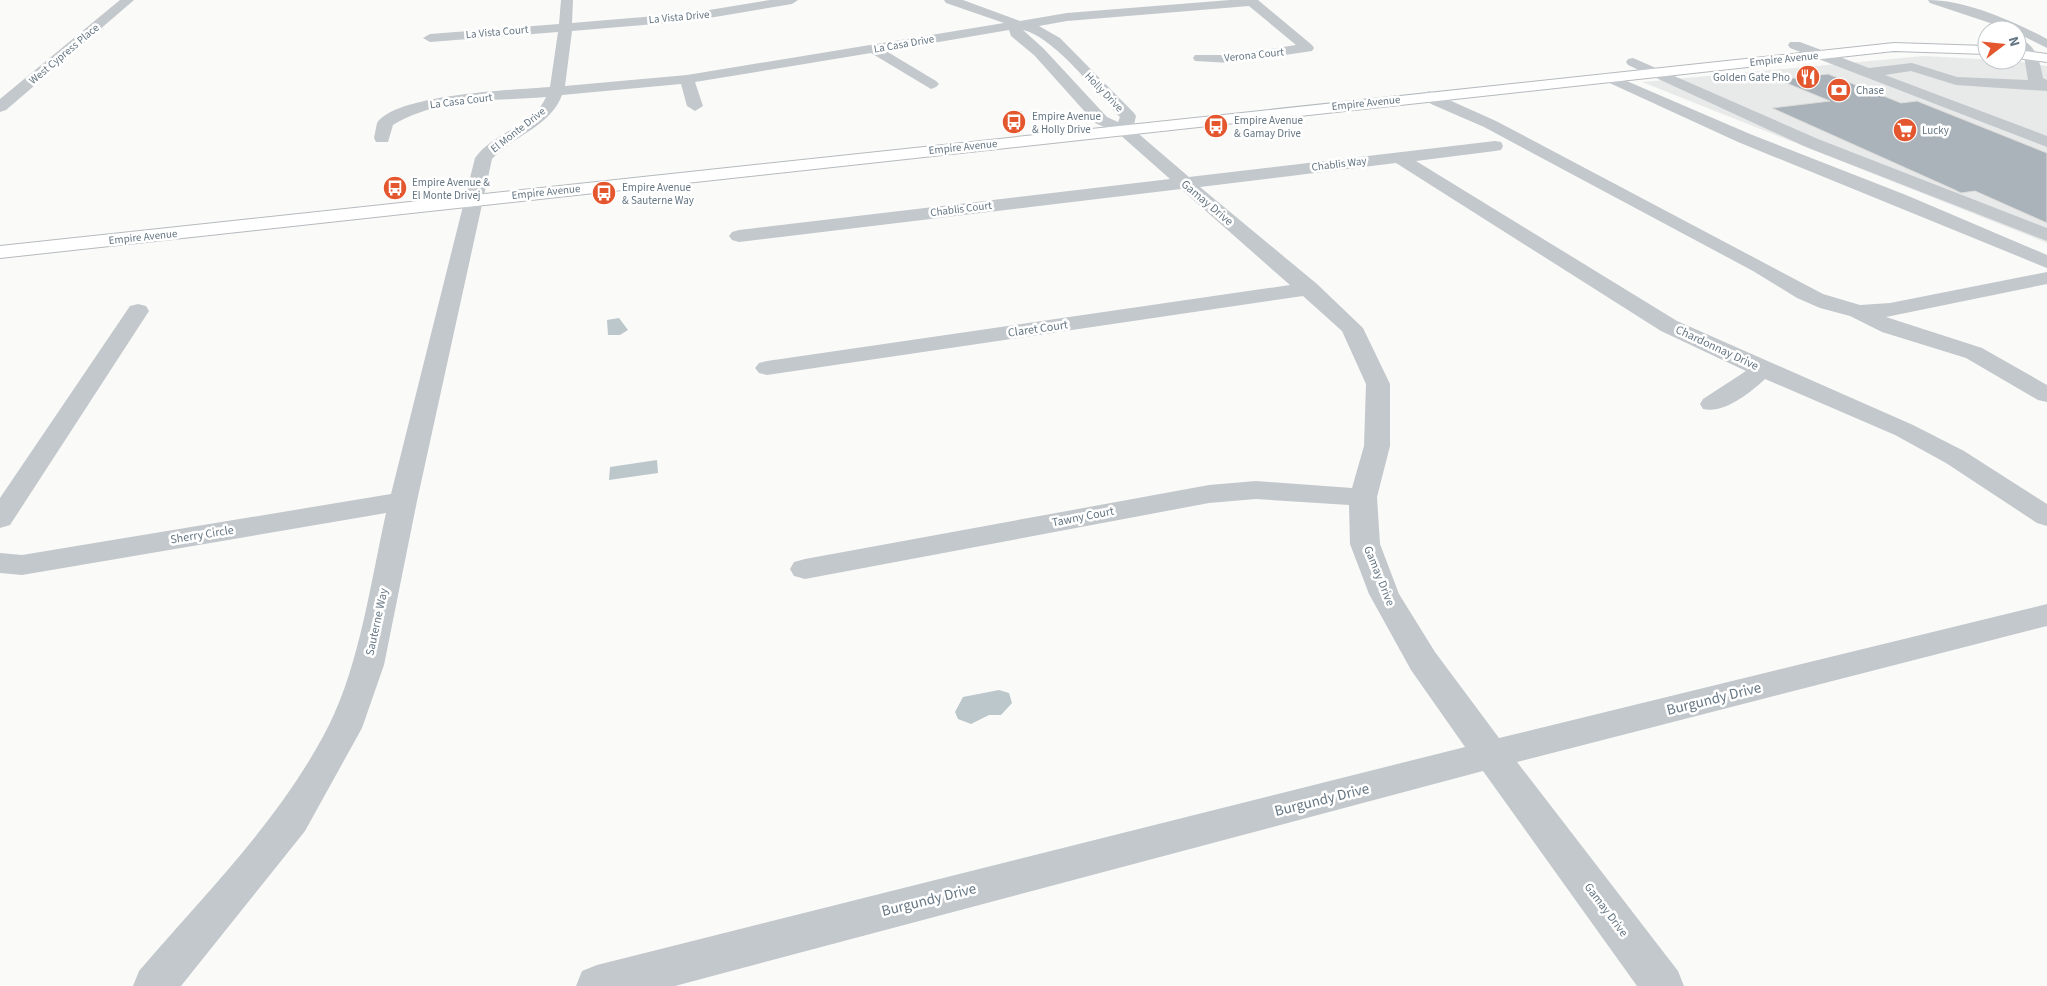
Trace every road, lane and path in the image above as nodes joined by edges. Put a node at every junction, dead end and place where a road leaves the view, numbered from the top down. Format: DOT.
graph roads {
  1 [pos="128,0"];
  2 [pos="567,0"];
  3 [pos="792,0"];
  4 [pos="950,0"];
  5 [pos="1934,0"];
  6 [pos="1251,1"];
  7 [pos="1918,2"];
  8 [pos="1977,21"];
  9 [pos="1977,23"];
  10 [pos="1016,24"];
  11 [pos="564,27"];
  12 [pos="2043,28"];
  13 [pos="430,38"];
  14 [pos="2027,39"];
  15 [pos="1977,41"];
  16 [pos="2027,43"];
  17 [pos="2027,44"];
  18 [pos="2047,44"];
  19 [pos="1795,45"];
  20 [pos="2027,46"];
  21 [pos="874,49"];
  22 [pos="2047,49"];
  23 [pos="1977,50"];
  24 [pos="1820,55"];
  25 [pos="1200,58"];
  26 [pos="2027,58"];
  27 [pos="2047,58"];
  28 [pos="1633,62"];
  29 [pos="1654,72"];
  30 [pos="1866,73"];
  31 [pos="1510,76"];
  32 [pos="1608,77"];
  33 [pos="687,79"];
  34 [pos="931,84"];
  35 [pos="2047,85"];
  36 [pos="556,91"];
  37 [pos="1436,96"];
  38 [pos="695,106"];
  39 [pos="0,107"];
  40 [pos="1118,122"];
  41 [pos="382,138"];
  42 [pos="2047,142"];
  43 [pos="1495,146"];
  44 [pos="1398,157"];
  45 [pos="1183,183"];
  46 [pos="475,193"];
  47 [pos="2047,235"];
  48 [pos="0,236"];
  49 [pos="740,236"];
  50 [pos="0,252"];
  51 [pos="2047,262"];
  52 [pos="2047,278"];
  53 [pos="1309,289"];
  54 [pos="1853,310"];
  55 [pos="138,311"];
  56 [pos="767,368"];
  57 [pos="1762,369"];
  58 [pos="2047,395"];
  59 [pos="1712,404"];
  60 [pos="1363,497"];
  61 [pos="404,501"];
  62 [pos="2047,517"];
  63 [pos="0,519"];
  64 [pos="0,563"];
  65 [pos="806,569"];
  66 [pos="2047,616"];
  67 [pos="1490,755"];
  68 [pos="154,986"];
  69 [pos="597,986"];
  70 [pos="1663,986"];
  1 -- 39 [label="street, West Cypress Place"];
  2 -- 11 [label="street, El Monte Drive"];
  3 -- 11 [label="street, La Vista Drive"];
  4 -- 10 [label="street, Holly Drive"];
  5 -- 8 [label="street"];
  6 -- 10 [label="street, La Casa Drive"];
  6 -- 25 [label="street, Verona Court"];
  7 -- 9 [label="street"];
  10 -- 21 [label="street, La Casa Drive"];
  10 -- 40 [label="street, Holly Drive"];
  10 -- 40 [label="street, Holly Drive"];
  11 -- 13 [label="street, La Vista Court"];
  11 -- 36 [label="street, El Monte Drive"];
  12 -- 14 [label="street"];
  15 -- 19 [label="main road, Empire Avenue"];
  16 -- 18 [label="street"];
  17 -- 22 [label="main road"];
  19 -- 24 [label="street"];
  19 -- 28 [label="main road, Empire Avenue"];
  20 -- 27 [label="main road"];
  21 -- 33 [label="street, La Casa Drive"];
  21 -- 34 [label="street"];
  23 -- 24 [label="main road, Empire Avenue"];
  24 -- 29 [label="main road, Empire Avenue"];
  24 -- 30 [label="street"];
  26 -- 35 [label="street"];
  28 -- 29 [label="street"];
  28 -- 31 [label="main road, Empire Avenue"];
  29 -- 32 [label="main road, Empire Avenue"];
  29 -- 47 [label="street"];
  30 -- 35 [label="street"];
  30 -- 42 [label="street"];
  31 -- 37 [label="main road"];
  31 -- 40 [label="main road, Empire Avenue"];
  32 -- 37 [label="main road, Empire Avenue"];
  32 -- 51 [label="street"];
  33 -- 36 [label="street, La Casa Drive"];
  33 -- 38 [label="street"];
  36 -- 41 [label="street, La Casa Court"];
  36 -- 46 [label="street, El Monte Drive"];
  37 -- 40 [label="main road, Empire Avenue"];
  37 -- 54 [label="street"];
  40 -- 45 [label="street, Gamay Drive"];
  40 -- 46 [label="main road, Empire Avenue"];
  40 -- 46 [label="main road, Empire Avenue"];
  43 -- 44 [label="street, Chablis Way"];
  44 -- 45 [label="street, Chablis Way"];
  44 -- 57 [label="street, Chardonnay Drive"];
  45 -- 49 [label="street, Chablis Court"];
  45 -- 53 [label="street, Gamay Drive"];
  46 -- 48 [label="main road, Empire Avenue"];
  46 -- 50 [label="main road, Empire Avenue"];
  46 -- 61 [label="street, Sauterne Way"];
  52 -- 54 [label="street"];
  53 -- 56 [label="street, Claret Court"];
  53 -- 60 [label="street, Gamay Drive"];
  54 -- 58 [label="street"];
  55 -- 63 [label="street"];
  57 -- 59 [label="street"];
  57 -- 62 [label="street, Chardonnay Drive"];
  60 -- 65 [label="street, Tawny Court"];
  60 -- 67 [label="street, Gamay Drive"];
  61 -- 64 [label="street, Sherry Circle"];
  61 -- 68 [label="street, Sauterne Way"];
  66 -- 67 [label="street, Burgundy Drive"];
  67 -- 69 [label="street, Burgundy Drive"];
  67 -- 70 [label="street, Gamay Drive"];
}
